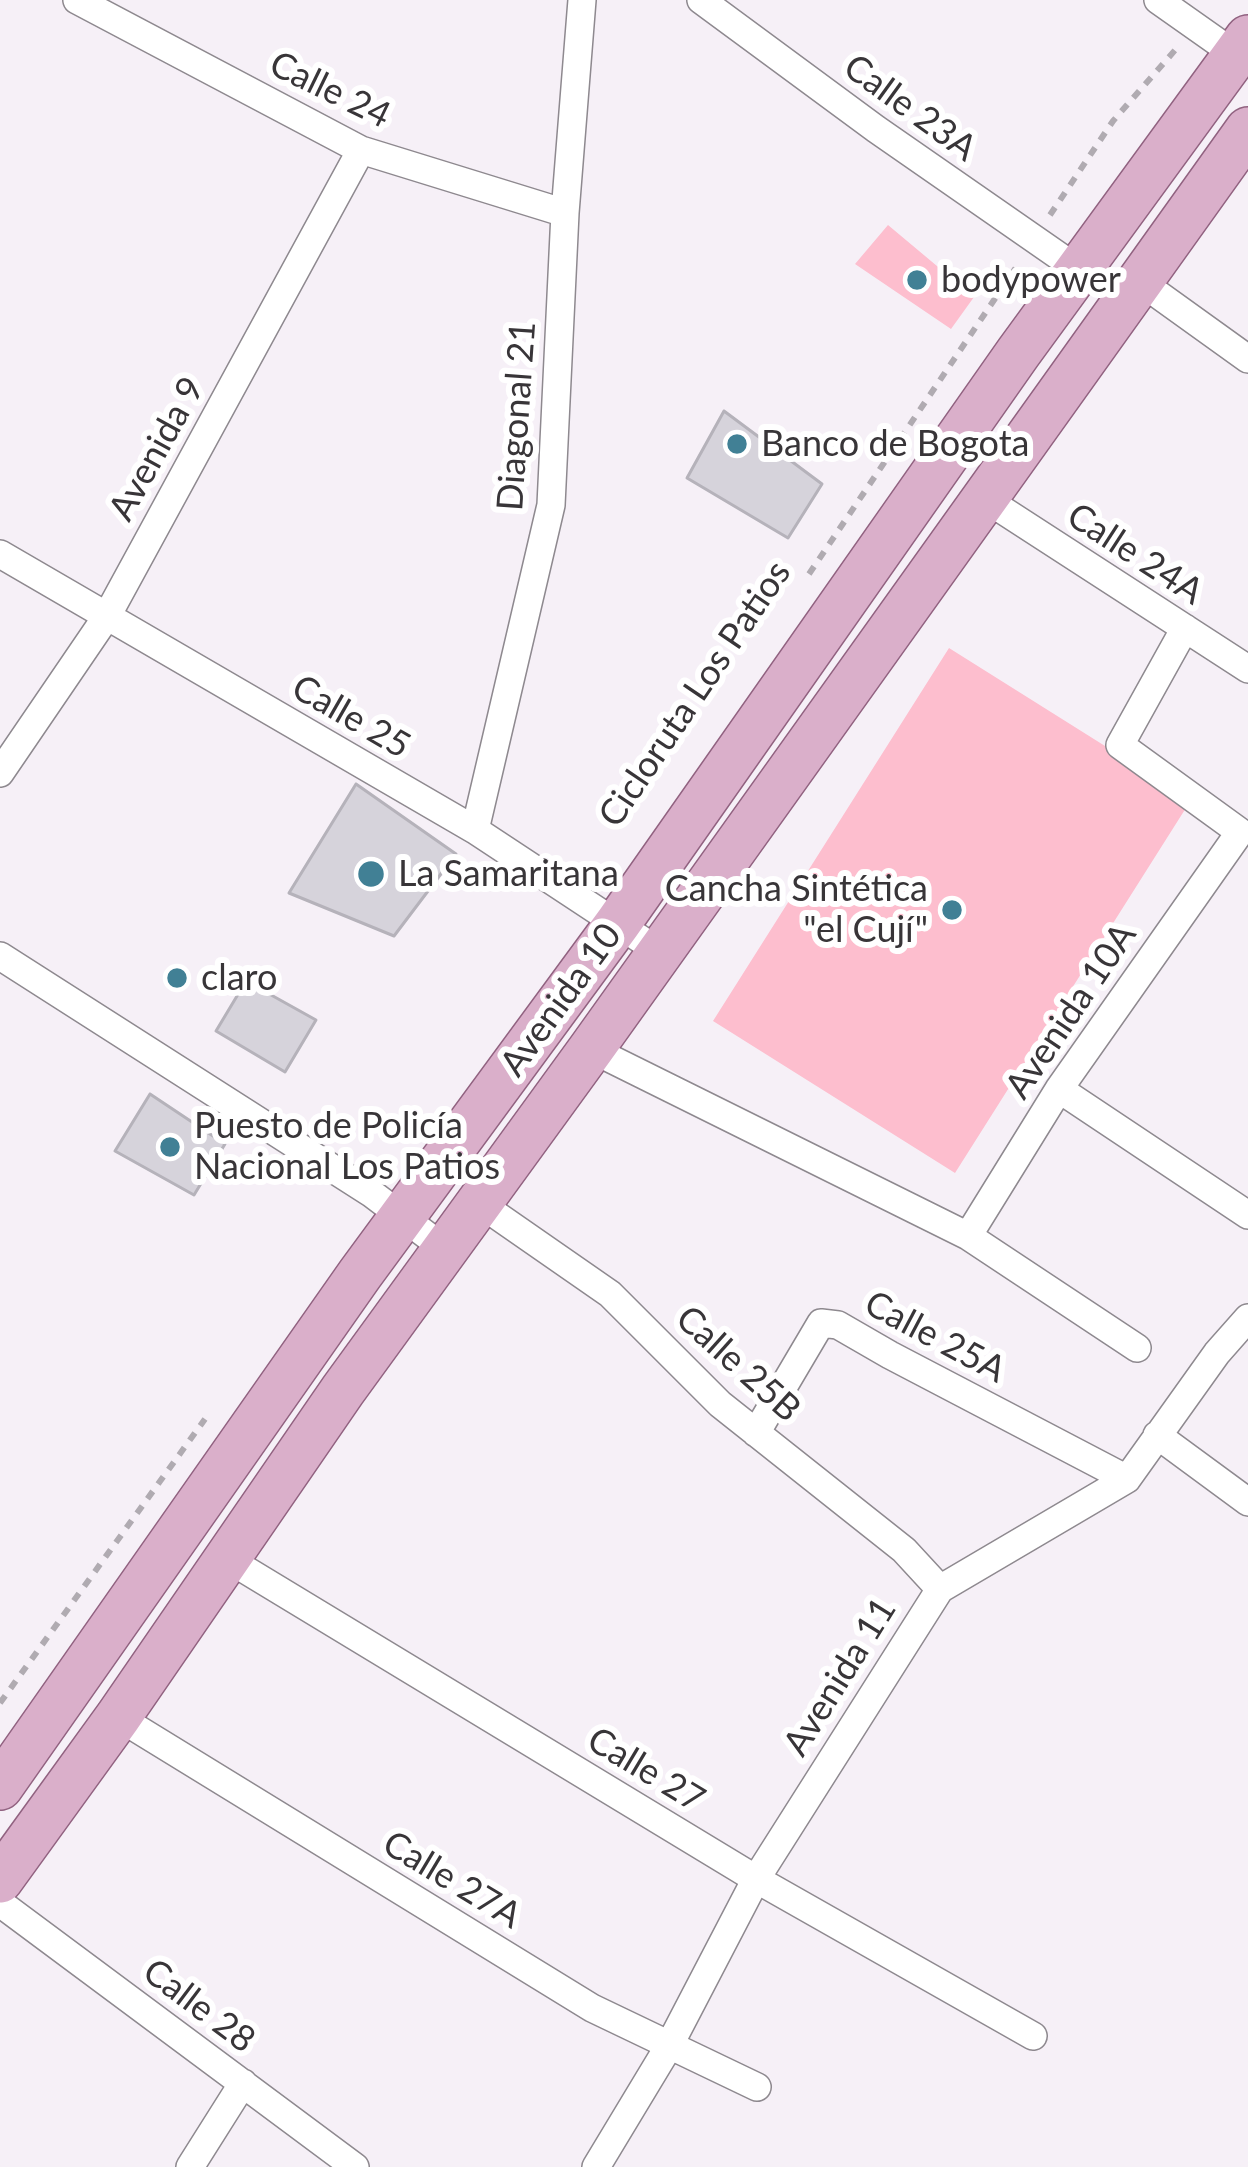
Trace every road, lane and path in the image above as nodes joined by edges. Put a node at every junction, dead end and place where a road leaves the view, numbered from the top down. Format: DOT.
graph roads {
  1 [pos="77,0"];
  2 [pos="582,0"];
  3 [pos="701,0"];
  4 [pos="1158,0"];
  5 [pos="1197,25"];
  6 [pos="1242,46"];
  7 [pos="1248,130"];
  8 [pos="361,150"];
  9 [pos="566,213"];
  10 [pos="1033,241"];
  11 [pos="1079,270"];
  12 [pos="1138,280"];
  13 [pos="1248,359"];
  14 [pos="984,498"];
  15 [pos="0,554"];
  16 [pos="802,584"];
  17 [pos="106,616"];
  18 [pos="1185,628"];
  19 [pos="1248,669"];
  20 [pos="0,773"];
  21 [pos="475,830"];
  22 [pos="618,923"];
  23 [pos="660,952"];
  24 [pos="0,956"];
  25 [pos="591,1049"];
  26 [pos="1059,1089"];
  27 [pos="479,1203"];
  28 [pos="402,1215"];
  29 [pos="1248,1215"];
  30 [pos="968,1236"];
  31 [pos="445,1249"];
  32 [pos="1248,1318"];
  33 [pos="1137,1348"];
  34 [pos="208,1415"];
  35 [pos="756,1433"];
  36 [pos="1157,1436"];
  37 [pos="1127,1478"];
  38 [pos="1248,1502"];
  39 [pos="226,1558"];
  40 [pos="940,1589"];
  41 [pos="0,1703"];
  42 [pos="118,1717"];
  43 [pos="0,1787"];
  44 [pos="755,1879"];
  45 [pos="0,1880"];
  46 [pos="0,1903"];
  47 [pos="1033,2036"];
  48 [pos="669,2047"];
  49 [pos="243,2083"];
  50 [pos="757,2087"];
  51 [pos="190,2167"];
  52 [pos="355,2167"];
  53 [pos="596,2167"];
  1 -- 8 [label="street, Calle 24"];
  2 -- 9 [label="street, Diagonal 21"];
  3 -- 10 [label="street, Calle 23A"];
  4 -- 5 [label="street"];
  5 -- 6 [label="street"];
  5 -- 10 [label="path, Cicloruta Los Patios"];
  6 -- 11 [label="main road, Avenida 10"];
  7 -- 12 [label="main road, Avenida 10"];
  8 -- 9 [label="street, Calle 24"];
  8 -- 17 [label="street, Avenida 9"];
  9 -- 21 [label="street, Diagonal 21"];
  10 -- 11 [label="street, Calle 23A"];
  10 -- 16 [label="path, Cicloruta Los Patios"];
  11 -- 22 [label="main road, Avenida 10"];
  12 -- 13 [label="street"];
  12 -- 14 [label="main road, Avenida 10"];
  14 -- 18 [label="street, Calle 24A"];
  14 -- 23 [label="main road, Avenida 10"];
  15 -- 17 [label="street, Calle 25"];
  17 -- 20 [label="street, Avenida 9"];
  17 -- 21 [label="street, Calle 25"];
  18 -- 19 [label="street, Calle 24A"];
  18 -- 26 [label="street, Avenida 10A"];
  21 -- 22 [label="street, Calle 25"];
  22 -- 23 [label="street, Calle 25"];
  22 -- 28 [label="main road, Avenida 10"];
  23 -- 25 [label="main road, Avenida 10"];
  24 -- 28 [label="street"];
  25 -- 27 [label="main road, Avenida 10"];
  25 -- 30 [label="street"];
  26 -- 29 [label="street"];
  26 -- 30 [label="street, Avenida 10A"];
  27 -- 31 [label="main road, Avenida 10"];
  27 -- 35 [label="street, Calle 25B"];
  28 -- 31 [label="street"];
  28 -- 43 [label="main road, Avenida 10"];
  30 -- 33 [label="street"];
  31 -- 39 [label="main road, Avenida 10"];
  32 -- 36 [label="street, Avenida 11"];
  34 -- 41 [label="path"];
  35 -- 37 [label="street, Calle 25A"];
  35 -- 40 [label="street, Calle 25B"];
  36 -- 37 [label="street, Avenida 11"];
  36 -- 38 [label="street"];
  37 -- 40 [label="street, Avenida 11"];
  39 -- 42 [label="main road, Avenida 10"];
  39 -- 44 [label="street, Calle 27"];
  40 -- 44 [label="street, Avenida 11"];
  42 -- 45 [label="main road, Avenida 10"];
  42 -- 48 [label="street, Calle 27A"];
  44 -- 47 [label="street, Calle 27"];
  44 -- 48 [label="street, Avenida 11"];
  46 -- 49 [label="street, Calle 28"];
  48 -- 50 [label="street, Calle 27A"];
  48 -- 53 [label="street, Avenida 11"];
  49 -- 51 [label="street"];
  49 -- 52 [label="street, Calle 28"];
}
